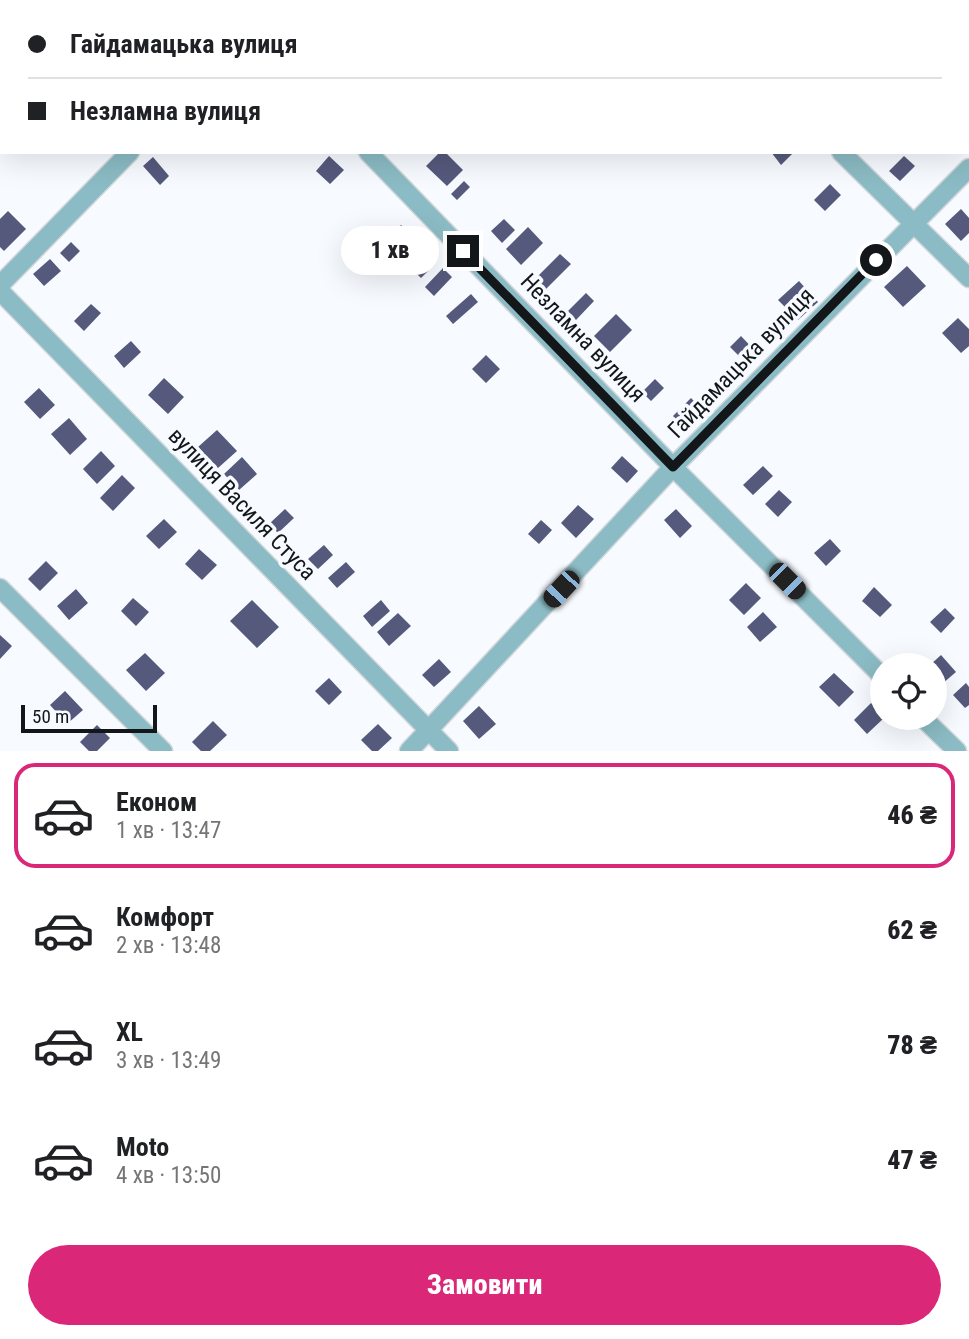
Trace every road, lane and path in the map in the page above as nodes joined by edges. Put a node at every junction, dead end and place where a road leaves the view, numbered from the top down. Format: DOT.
graph roads {
  1 [pos="128,154"];
  2 [pos="370,154"];
  3 [pos="843,154"];
  4 [pos="969,167"];
  5 [pos="912,223"];
  6 [pos="969,278"];
  7 [pos="0,285"];
  8 [pos="0,291"];
  9 [pos="673,467"];
  10 [pos="0,588"];
  11 [pos="870,664"];
  12 [pos="935,730"];
  13 [pos="429,731"];
  14 [pos="163,751"];
  15 [pos="409,751"];
  16 [pos="449,751"];
  17 [pos="957,751"];
  1 -- 7 [label="street"];
  2 -- 9 [label="street, Незламна вулиця"];
  3 -- 5 [label="street"];
  4 -- 5 [label="street, Гайдамацька вулиця"];
  5 -- 6 [label="street"];
  5 -- 9 [label="street, Гайдамацька вулиця"];
  8 -- 13 [label="street, вулиця Василя Стуса"];
  9 -- 11 [label="street, Незламна вулиця"];
  9 -- 13 [label="street, Гайдамацька вулиця"];
  10 -- 14 [label="street"];
  12 -- 17 [label="street"];
  13 -- 15 [label="street, Гайдамацька вулиця"];
  13 -- 16 [label="street, вулиця Василя Стуса"];
}
